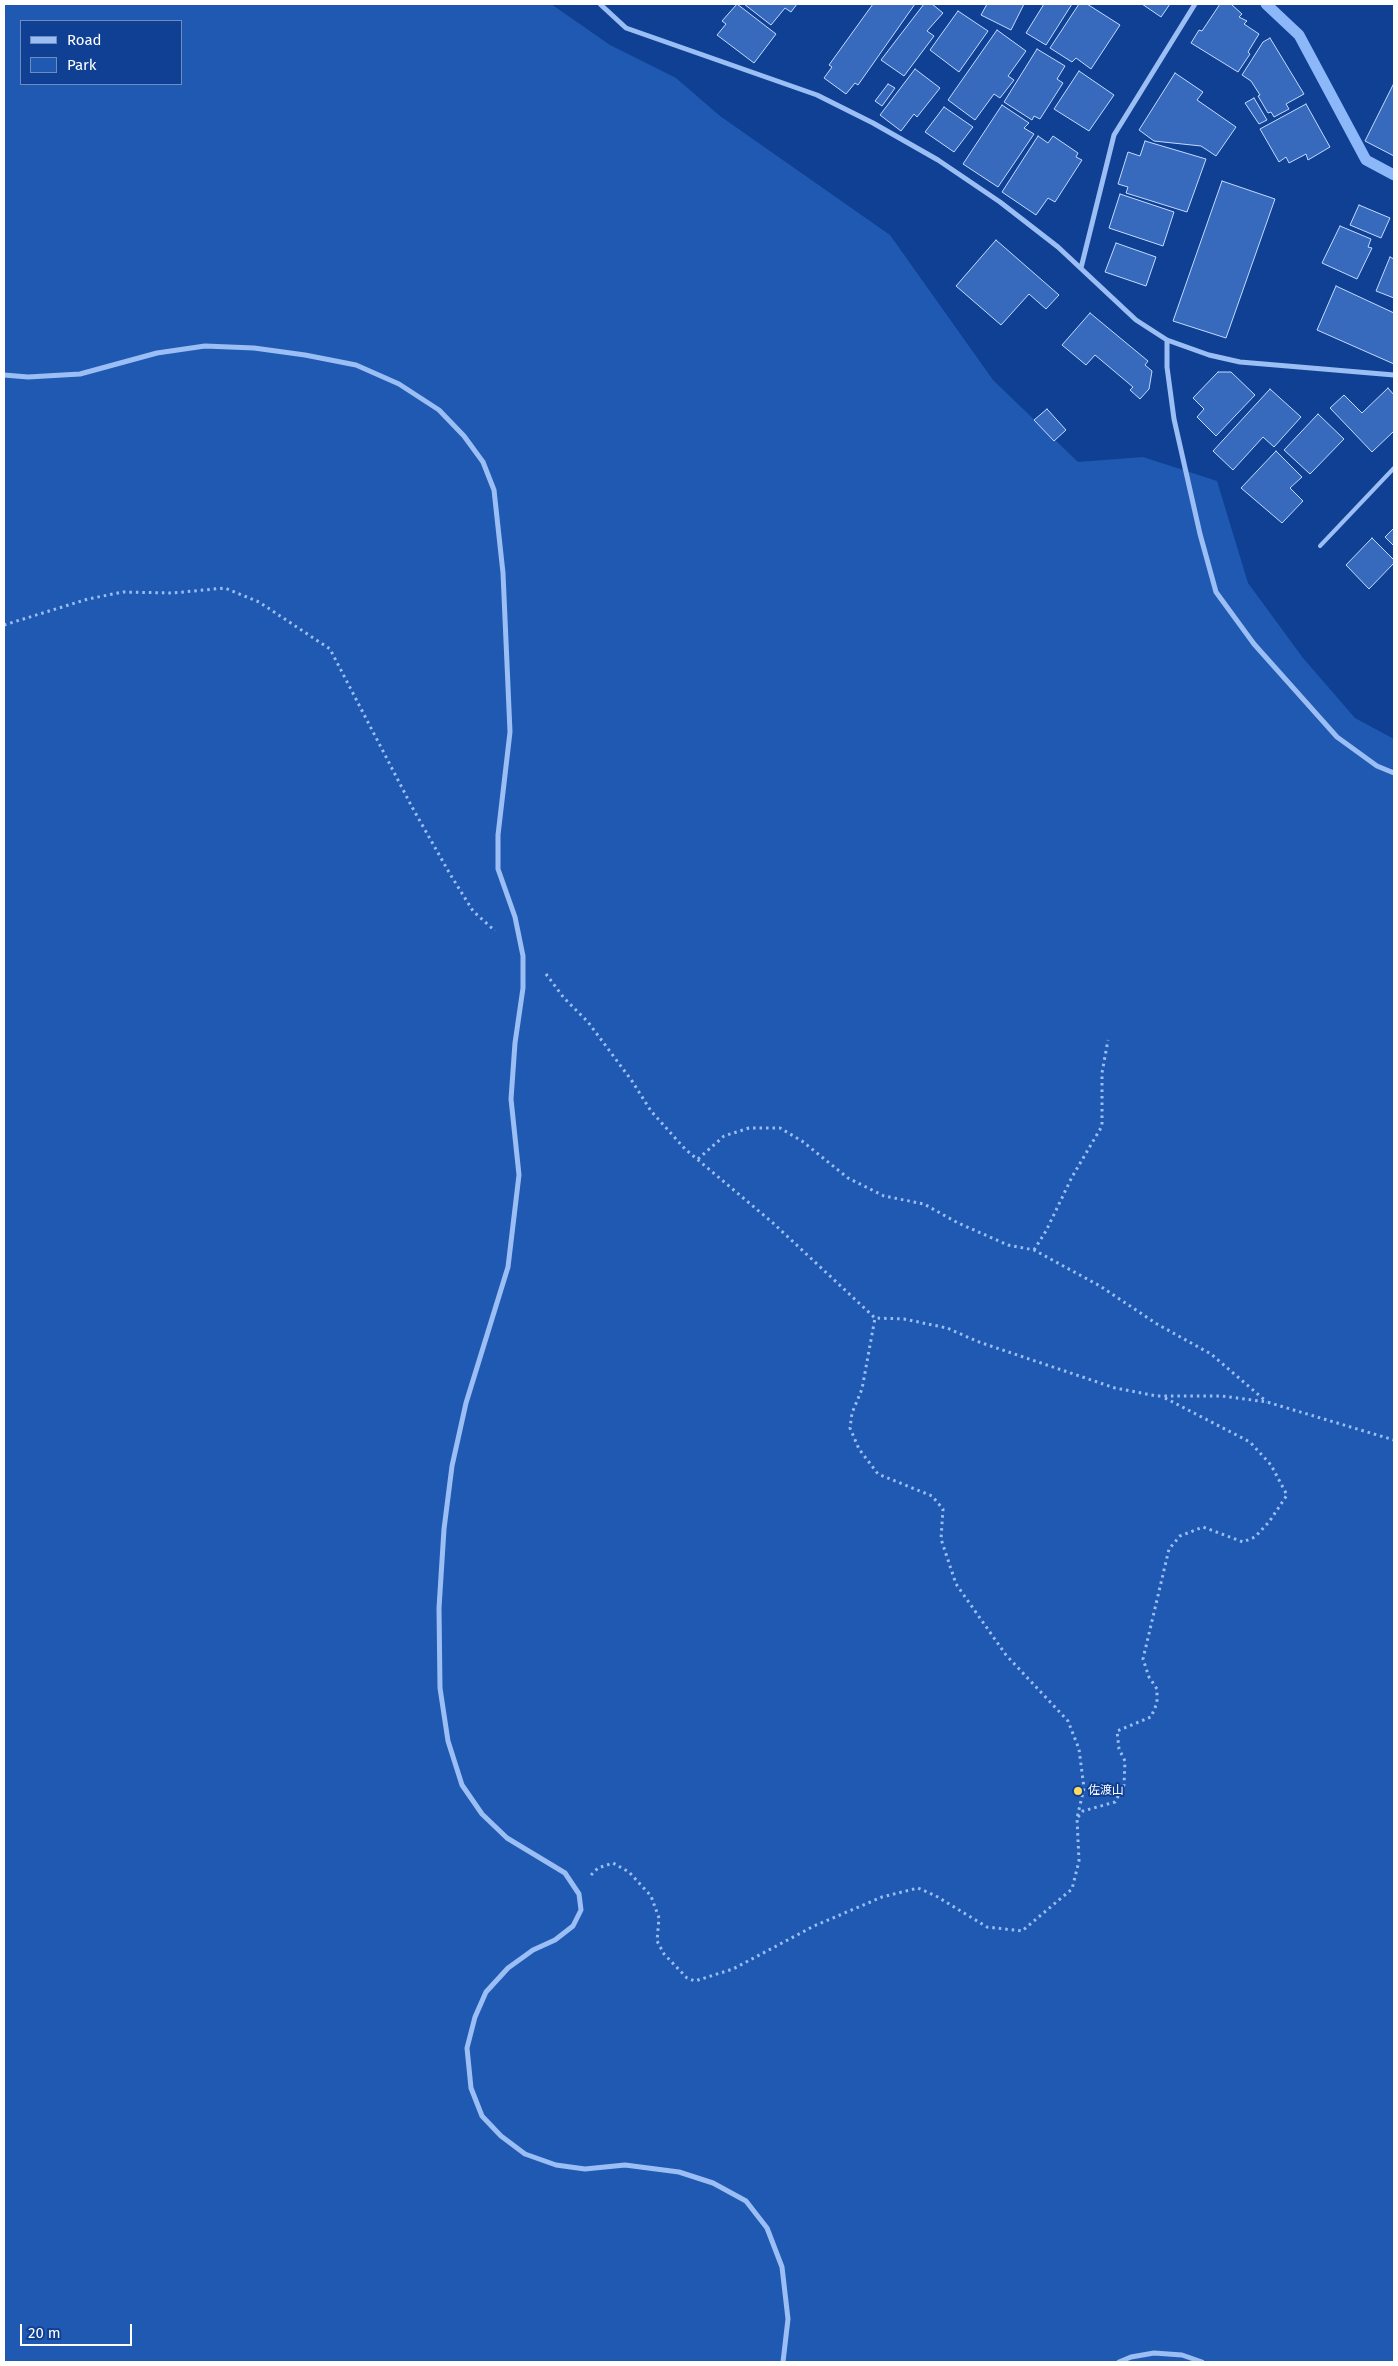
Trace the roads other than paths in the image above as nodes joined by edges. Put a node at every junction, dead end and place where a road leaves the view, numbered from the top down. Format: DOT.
graph roads {
  1 [pos="600,4"];
  2 [pos="1195,4"];
  3 [pos="1081,268"];
  4 [pos="1167,340"];
  5 [pos="4,375"];
  6 [pos="1394,375"];
  7 [pos="1394,468"];
  8 [pos="1320,546"];
  9 [pos="1394,773"];
  10 [pos="783,2362"];
  11 [pos="1119,2362"];
  12 [pos="1202,2362"];
  1 -- 3 [label="street"];
  2 -- 3 [label="street"];
  3 -- 4 [label="street"];
  4 -- 6 [label="street"];
  4 -- 9 [label="street"];
  5 -- 10 [label="street"];
  7 -- 8 [label="lane"];
  11 -- 12 [label="street"];
}
